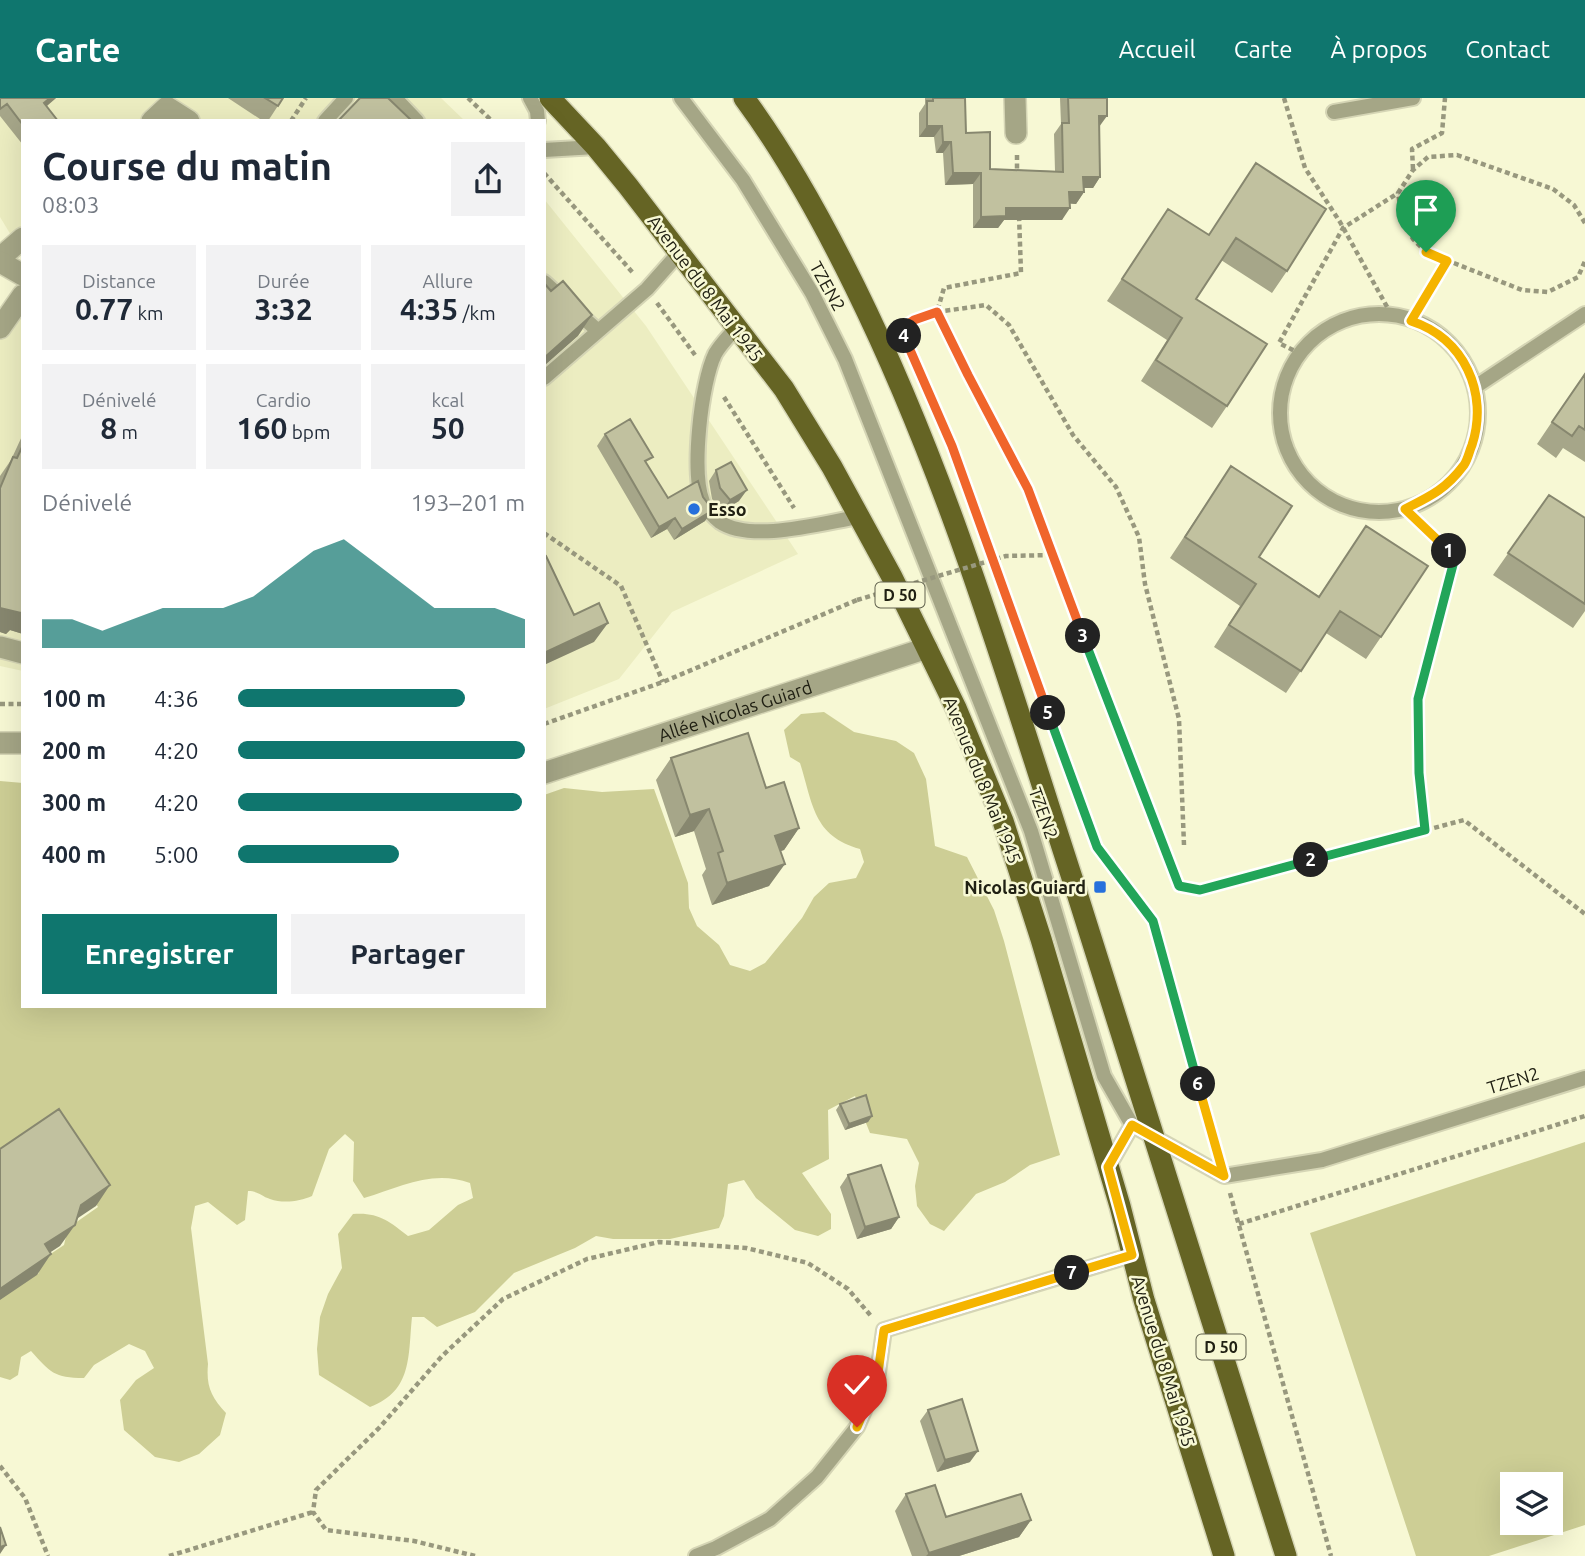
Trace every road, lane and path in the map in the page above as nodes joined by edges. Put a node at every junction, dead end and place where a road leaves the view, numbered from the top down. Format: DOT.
graph roads {
  1 [pos="306,98"];
  2 [pos="346,98"];
  3 [pos="395,98"];
  4 [pos="468,98"];
  5 [pos="530,98"];
  6 [pos="550,98"];
  7 [pos="681,98"];
  8 [pos="744,98"];
  9 [pos="1015,98"];
  10 [pos="1284,98"];
  11 [pos="1413,98"];
  12 [pos="1445,98"];
  13 [pos="1334,112"];
  14 [pos="154,119"];
  15 [pos="186,119"];
  16 [pos="292,119"];
  17 [pos="327,119"];
  18 [pos="415,119"];
  19 [pos="490,119"];
  20 [pos="538,119"];
  21 [pos="1016,133"];
  22 [pos="596,147"];
  23 [pos="546,150"];
  24 [pos="1413,170"];
  25 [pos="546,175"];
  26 [pos="1018,184"];
  27 [pos="1398,193"];
  28 [pos="1018,210"];
  29 [pos="1585,223"];
  30 [pos="1343,228"];
  31 [pos="21,240"];
  32 [pos="678,254"];
  33 [pos="0,260"];
  34 [pos="1447,261"];
  35 [pos="1585,261"];
  36 [pos="21,274"];
  37 [pos="546,284"];
  38 [pos="647,289"];
  39 [pos="21,298"];
  40 [pos="937,312"];
  41 [pos="1391,314"];
  42 [pos="1585,314"];
  43 [pos="896,318"];
  44 [pos="1411,321"];
  45 [pos="0,328"];
  46 [pos="735,328"];
  47 [pos="901,329"];
  48 [pos="598,331"];
  49 [pos="906,341"];
  50 [pos="1301,354"];
  51 [pos="708,374"];
  52 [pos="546,376"];
  53 [pos="1475,387"];
  54 [pos="1405,509"];
  55 [pos="858,517"];
  56 [pos="805,526"];
  57 [pos="546,534"];
  58 [pos="1052,555"];
  59 [pos="993,559"];
  60 [pos="998,571"];
  61 [pos="0,647"];
  62 [pos="927,648"];
  63 [pos="21,652"];
  64 [pos="1029,659"];
  65 [pos="663,682"];
  66 [pos="0,704"];
  67 [pos="21,704"];
  68 [pos="546,723"];
  69 [pos="0,743"];
  70 [pos="21,744"];
  71 [pos="546,772"];
  72 [pos="1425,830"];
  73 [pos="1184,845"];
  74 [pos="1585,914"];
  75 [pos="1585,1078"];
  76 [pos="1585,1116"];
  77 [pos="1132,1125"];
  78 [pos="1156,1138"];
  79 [pos="1108,1167"];
  80 [pos="1224,1176"];
  81 [pos="1239,1224"];
  82 [pos="1132,1255"];
  83 [pos="884,1330"];
  84 [pos="0,1466"];
  85 [pos="313,1512"];
  86 [pos="48,1556"];
  87 [pos="169,1556"];
  88 [pos="474,1556"];
  89 [pos="696,1556"];
  90 [pos="1223,1556"];
  91 [pos="1286,1556"];
  92 [pos="1331,1556"];
  1 -- 16 [label="path"];
  2 -- 17 [label="lane"];
  3 -- 18 [label="lane"];
  4 -- 19 [label="path"];
  5 -- 20 [label="lane"];
  6 -- 22 [label="main road, Avenue du 8 Mai 1945 / D 50"];
  7 -- 77 [label="lane, TZEN2"];
  8 -- 78 [label="main road, D 50"];
  9 -- 21 [label="street"];
  10 -- 30 [label="path"];
  11 -- 13 [label="lane"];
  12 -- 24 [label="path"];
  14 -- 15 [label="street"];
  21 -- 26 [label="path"];
  22 -- 23 [label="lane"];
  22 -- 32 [label="main road, Avenue du 8 Mai 1945 / D 50"];
  24 -- 27 [label="path"];
  24 -- 29 [label="path"];
  25 -- 38 [label="path"];
  27 -- 30 [label="path"];
  27 -- 34 [label="path"];
  28 -- 40 [label="path"];
  30 -- 41 [label="path"];
  30 -- 50 [label="path"];
  31 -- 33 [label="street"];
  32 -- 38 [label="lane"];
  32 -- 46 [label="main road, Avenue du 8 Mai 1945 / D 50"];
  33 -- 36 [label="street"];
  34 -- 35 [label="path"];
  34 -- 44 [label="path"];
  37 -- 48 [label="lane"];
  38 -- 48 [label="lane"];
  38 -- 51 [label="path"];
  39 -- 45 [label="street"];
  40 -- 47 [label="path"];
  40 -- 58 [label="path"];
  40 -- 73 [label="path"];
  41 -- 44 [label="lane"];
  41 -- 50 [label="lane"];
  42 -- 53 [label="lane"];
  43 -- 47 [label="path"];
  44 -- 53 [label="lane"];
  46 -- 51 [label="lane"];
  46 -- 55 [label="main road, Avenue du 8 Mai 1945 / D 50"];
  47 -- 49 [label="path"];
  48 -- 52 [label="lane"];
  50 -- 54 [label="lane"];
  51 -- 56 [label="path"];
  51 -- 56 [label="lane"];
  53 -- 54 [label="lane"];
  54 -- 72 [label="path"];
  55 -- 56 [label="lane"];
  55 -- 62 [label="main road, Avenue du 8 Mai 1945 / D 50"];
  57 -- 65 [label="path"];
  58 -- 65 [label="path, bridge"];
  58 -- 72 [label="path"];
  59 -- 60 [label="path"];
  61 -- 63 [label="street"];
  62 -- 71 [label="street, Allée Nicolas Guiard"];
  62 -- 79 [label="main road, Avenue du 8 Mai 1945 / D 50"];
  64 -- 80 [label="path"];
  65 -- 68 [label="path"];
  66 -- 67 [label="path"];
  69 -- 70 [label="street"];
  72 -- 74 [label="path"];
  75 -- 80 [label="lane, TZEN2"];
  76 -- 81 [label="path"];
  77 -- 78 [label="lane"];
  77 -- 79 [label="lane"];
  78 -- 80 [label="lane"];
  78 -- 91 [label="main road, D 50"];
  79 -- 82 [label="main road, Avenue du 8 Mai 1945 / D 50"];
  80 -- 81 [label="path"];
  81 -- 92 [label="path"];
  82 -- 83 [label="lane"];
  82 -- 90 [label="main road, Avenue du 8 Mai 1945 / D 50"];
  83 -- 85 [label="path"];
  83 -- 89 [label="lane"];
  84 -- 86 [label="path"];
  85 -- 87 [label="path"];
  85 -- 88 [label="path"];
}
